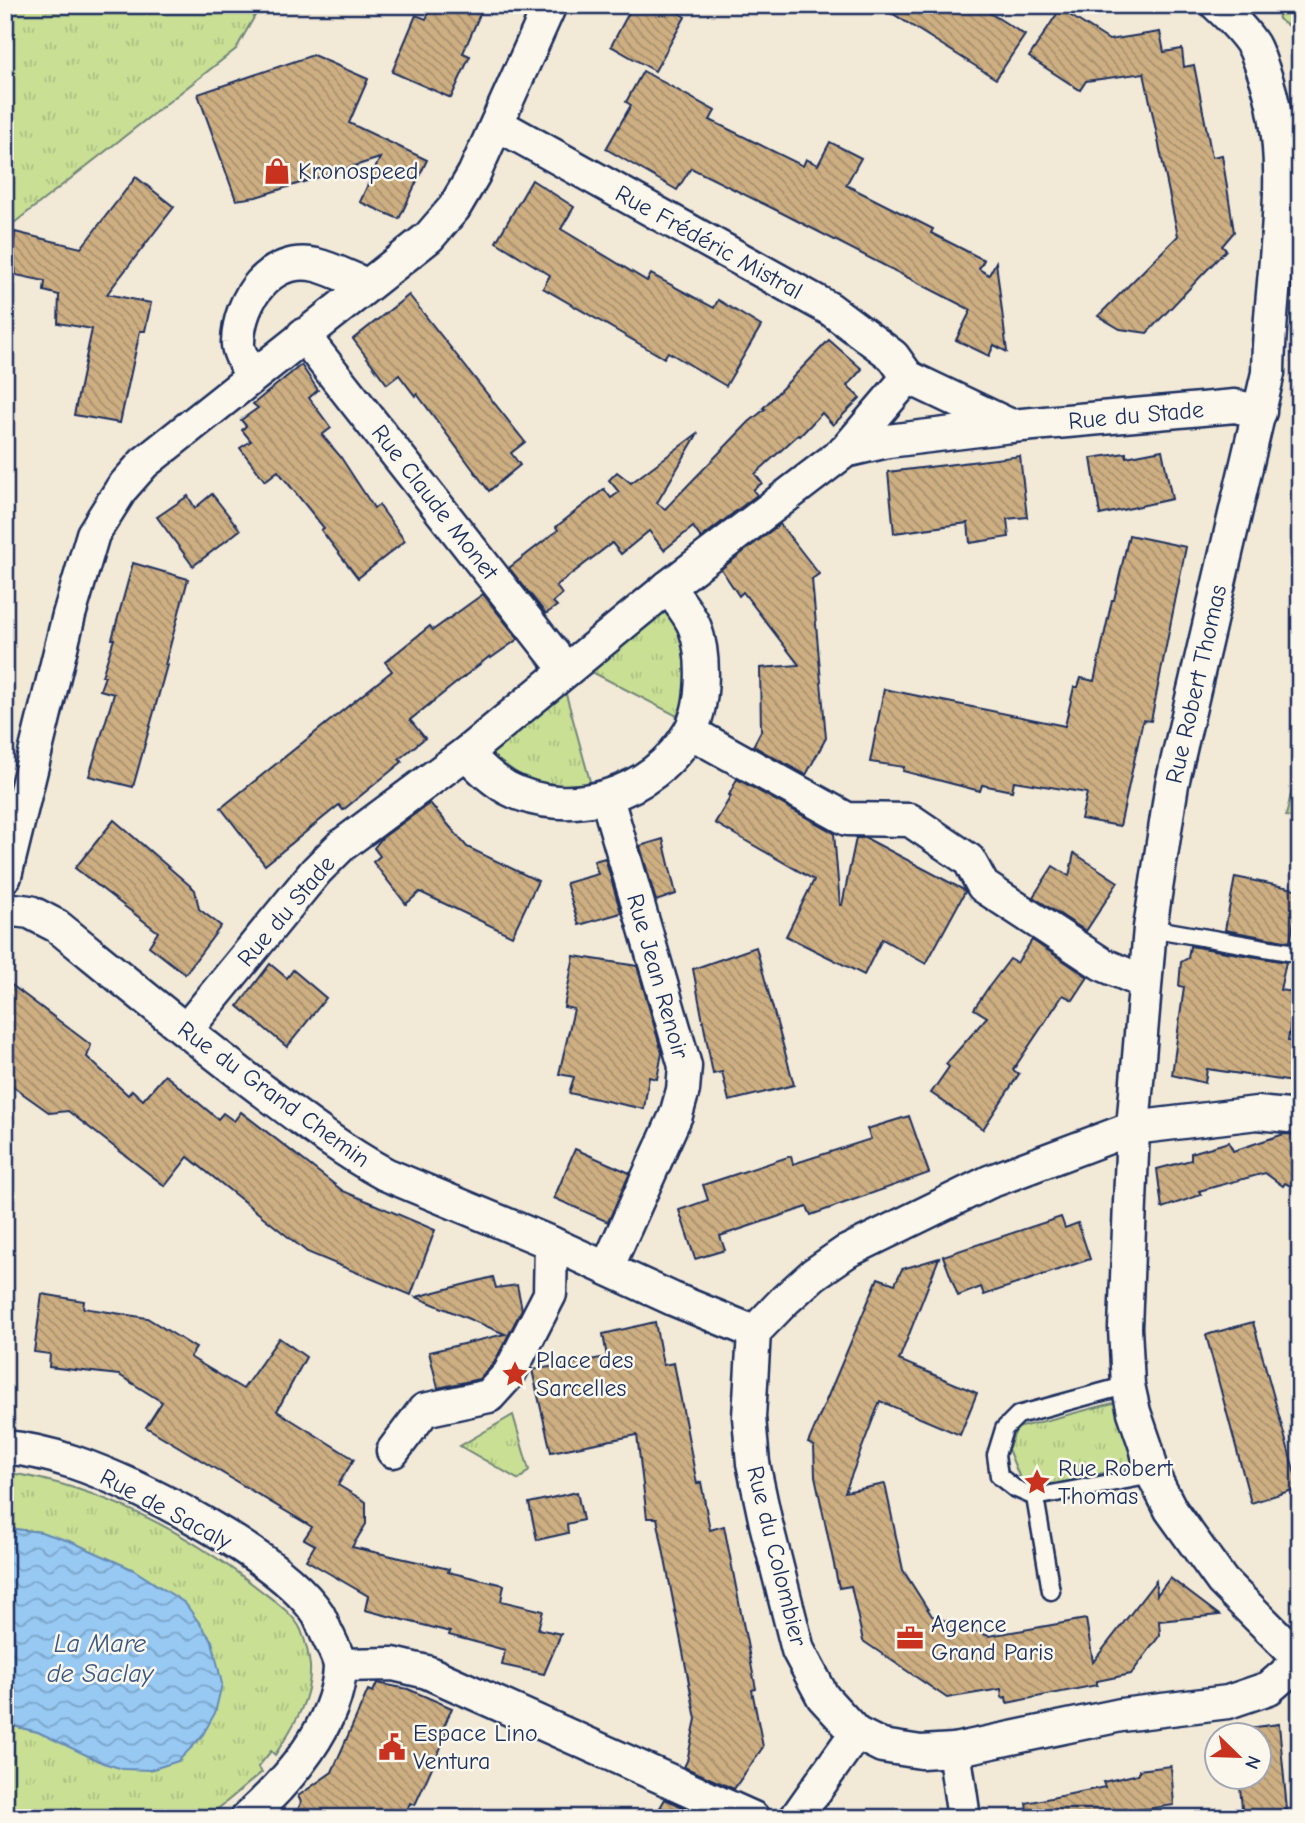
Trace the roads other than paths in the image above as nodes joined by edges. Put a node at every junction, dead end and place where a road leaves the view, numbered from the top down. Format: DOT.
graph roads {
  1 [pos="550,5"];
  2 [pos="1217,5"];
  3 [pos="497,124"];
  4 [pos="367,285"];
  5 [pos="303,335"];
  6 [pos="252,377"];
  7 [pos="908,377"];
  8 [pos="1260,412"];
  9 [pos="1011,426"];
  10 [pos="845,451"];
  11 [pos="668,587"];
  12 [pos="566,670"];
  13 [pos="690,732"];
  14 [pos="466,753"];
  15 [pos="607,798"];
  16 [pos="5,876"];
  17 [pos="5,909"];
  18 [pos="1150,928"];
  19 [pos="1300,954"];
  20 [pos="1144,982"];
  21 [pos="186,1030"];
  22 [pos="1300,1116"];
  23 [pos="1133,1128"];
  24 [pos="551,1243"];
  25 [pos="607,1268"];
  26 [pos="754,1332"];
  27 [pos="1128,1384"];
  28 [pos="5,1447"];
  29 [pos="393,1451"];
  30 [pos="1153,1475"];
  31 [pos="1035,1497"];
  32 [pos="1051,1591"];
  33 [pos="1300,1660"];
  34 [pos="340,1665"];
  35 [pos="856,1733"];
  36 [pos="954,1750"];
  37 [pos="247,1818"];
  38 [pos="753,1818"];
  39 [pos="796,1818"];
  40 [pos="964,1818"];
  1 -- 3 [label="street"];
  2 -- 8 [label="street, Rue Robert Thomas"];
  3 -- 4 [label="street"];
  3 -- 7 [label="street, Rue Frédéric Mistral"];
  4 -- 5 [label="street"];
  4 -- 6 [label="street"];
  5 -- 6 [label="street"];
  5 -- 12 [label="street, Rue Claude Monet"];
  6 -- 16 [label="street"];
  7 -- 9 [label="street"];
  7 -- 10 [label="street, Rue du Stade"];
  8 -- 9 [label="street, Rue du Stade"];
  8 -- 18 [label="street, Rue Robert Thomas"];
  9 -- 10 [label="street, Rue du Stade"];
  10 -- 11 [label="street, Rue du Stade"];
  11 -- 12 [label="street, Rue du Stade"];
  11 -- 13 [label="street"];
  12 -- 14 [label="street, Rue du Stade"];
  13 -- 15 [label="street"];
  13 -- 20 [label="street"];
  14 -- 15 [label="street"];
  14 -- 21 [label="street, Rue du Stade"];
  15 -- 25 [label="street, Rue Jean Renoir"];
  17 -- 21 [label="street, Rue du Grand Chemin"];
  18 -- 19 [label="lane"];
  18 -- 20 [label="street, Rue Robert Thomas"];
  20 -- 23 [label="street, Rue Robert Thomas"];
  21 -- 24 [label="street, Rue du Grand Chemin"];
  22 -- 23 [label="street"];
  23 -- 26 [label="street"];
  23 -- 27 [label="street, Rue Robert Thomas"];
  24 -- 25 [label="street, Rue du Grand Chemin"];
  24 -- 29 [label="street"];
  25 -- 26 [label="street, Rue du Grand Chemin"];
  26 -- 35 [label="street, Rue du Colombier"];
  27 -- 30 [label="street, Rue Robert Thomas"];
  27 -- 31 [label="lane"];
  28 -- 34 [label="street, Rue de Sacaly"];
  30 -- 31 [label="lane"];
  30 -- 33 [label="street, Rue Robert Thomas"];
  31 -- 32 [label="lane"];
  33 -- 36 [label="street, Rue du Colombier"];
  34 -- 37 [label="street"];
  34 -- 38 [label="street"];
  35 -- 36 [label="street, Rue du Colombier"];
  35 -- 39 [label="street"];
  36 -- 40 [label="street"];
}
